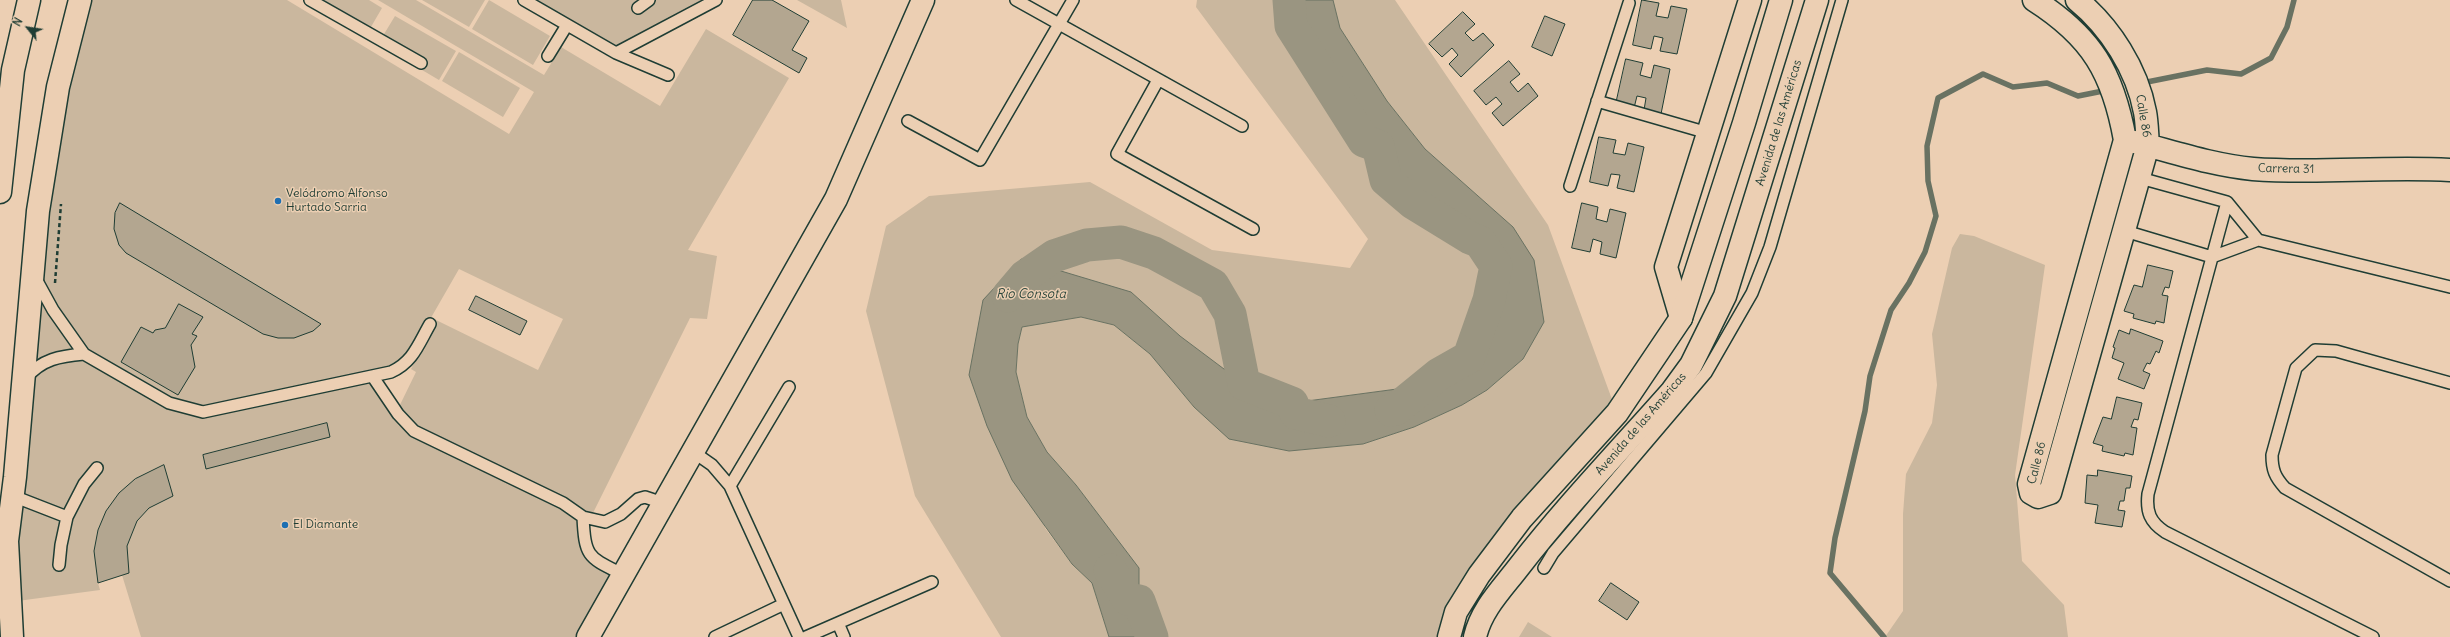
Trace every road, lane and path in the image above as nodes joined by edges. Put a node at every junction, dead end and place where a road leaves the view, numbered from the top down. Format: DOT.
graph roads {
  1 [pos="29,0"];
  2 [pos="80,0"];
  3 [pos="312,0"];
  4 [pos="524,0"];
  5 [pos="649,0"];
  6 [pos="716,0"];
  7 [pos="923,0"];
  8 [pos="1016,0"];
  9 [pos="1073,0"];
  10 [pos="1750,0"];
  11 [pos="1781,0"];
  12 [pos="1817,0"];
  13 [pos="1842,0"];
  14 [pos="2034,0"];
  15 [pos="2077,0"];
  16 [pos="1629,3"];
  17 [pos="638,8"];
  18 [pos="567,25"];
  19 [pos="1059,25"];
  20 [pos="616,53"];
  21 [pos="548,56"];
  22 [pos="421,63"];
  23 [pos="668,75"];
  24 [pos="1158,80"];
  25 [pos="1597,101"];
  26 [pos="908,121"];
  27 [pos="1242,126"];
  28 [pos="1708,133"];
  29 [pos="2126,140"];
  30 [pos="2148,145"];
  31 [pos="2450,170"];
  32 [pos="2117,172"];
  33 [pos="2140,178"];
  34 [pos="1570,186"];
  35 [pos="0,192"];
  36 [pos="2227,202"];
  37 [pos="2103,224"];
  38 [pos="1253,229"];
  39 [pos="2125,231"];
  40 [pos="2258,240"];
  41 [pos="2212,257"];
  42 [pos="32,273"];
  43 [pos="2450,287"];
  44 [pos="1681,318"];
  45 [pos="430,324"];
  46 [pos="84,354"];
  47 [pos="373,377"];
  48 [pos="23,381"];
  49 [pos="2450,383"];
  50 [pos="788,386"];
  51 [pos="692,451"];
  52 [pos="97,468"];
  53 [pos="730,486"];
  54 [pos="14,496"];
  55 [pos="663,503"];
  56 [pos="68,517"];
  57 [pos="583,517"];
  58 [pos="3,550"];
  59 [pos="59,565"];
  60 [pos="1544,568"];
  61 [pos="624,575"];
  62 [pos="2450,581"];
  63 [pos="932,582"];
  64 [pos="784,604"];
  65 [pos="838,623"];
  66 [pos="12,637"];
  67 [pos="588,637"];
  68 [pos="715,637"];
  69 [pos="799,637"];
  70 [pos="806,637"];
  71 [pos="844,637"];
  72 [pos="1449,637"];
  73 [pos="1475,637"];
  74 [pos="2373,637"];
  1 -- 35 [label="street"];
  2 -- 42 [label="street"];
  3 -- 22 [label="lane"];
  4 -- 18 [label="lane"];
  5 -- 17 [label="lane"];
  6 -- 20 [label="lane"];
  7 -- 51 [label="street"];
  8 -- 19 [label="lane"];
  9 -- 19 [label="lane"];
  10 -- 28 [label="street"];
  11 -- 44 [label="street, Avenida de las Américas"];
  12 -- 73 [label="street, Avenida de las Américas"];
  13 -- 60 [label="lane"];
  14 -- 29 [label="street, Calle 86"];
  15 -- 30 [label="street, Calle 86"];
  16 -- 25 [label="lane"];
  18 -- 20 [label="lane"];
  18 -- 21 [label="lane"];
  19 -- 24 [label="lane"];
  19 -- 26 [label="lane"];
  20 -- 23 [label="lane"];
  24 -- 27 [label="lane"];
  24 -- 38 [label="lane"];
  25 -- 28 [label="lane"];
  25 -- 34 [label="lane"];
  28 -- 44 [label="street"];
  29 -- 30 [label="street, Carrera 31"];
  29 -- 32 [label="street, Calle 86"];
  30 -- 31 [label="street, Carrera 31"];
  30 -- 33 [label="street, Calle 86"];
  32 -- 33 [label="street"];
  32 -- 37 [label="street, Calle 86"];
  33 -- 36 [label="lane"];
  33 -- 39 [label="street, Calle 86"];
  36 -- 40 [label="lane"];
  36 -- 41 [label="lane"];
  37 -- 39 [label="street"];
  37 -- 39 [label="street, Calle 86"];
  39 -- 41 [label="lane"];
  40 -- 41 [label="lane"];
  40 -- 43 [label="lane"];
  41 -- 74 [label="lane"];
  42 -- 46 [label="lane"];
  42 -- 48 [label="street"];
  44 -- 72 [label="street, Avenida de las Américas"];
  45 -- 47 [label="lane"];
  46 -- 47 [label="lane"];
  46 -- 48 [label="lane"];
  47 -- 57 [label="lane"];
  48 -- 54 [label="street"];
  49 -- 62 [label="lane"];
  50 -- 53 [label="lane"];
  51 -- 53 [label="lane"];
  51 -- 55 [label="street"];
  52 -- 56 [label="lane"];
  53 -- 64 [label="lane"];
  54 -- 56 [label="lane"];
  54 -- 58 [label="street"];
  55 -- 57 [label="lane"];
  55 -- 61 [label="street"];
  56 -- 59 [label="lane"];
  57 -- 61 [label="lane"];
  58 -- 66 [label="street"];
  61 -- 67 [label="street"];
  63 -- 65 [label="lane"];
  64 -- 68 [label="lane"];
  64 -- 69 [label="lane"];
  65 -- 70 [label="lane"];
  65 -- 71 [label="lane"];
}
